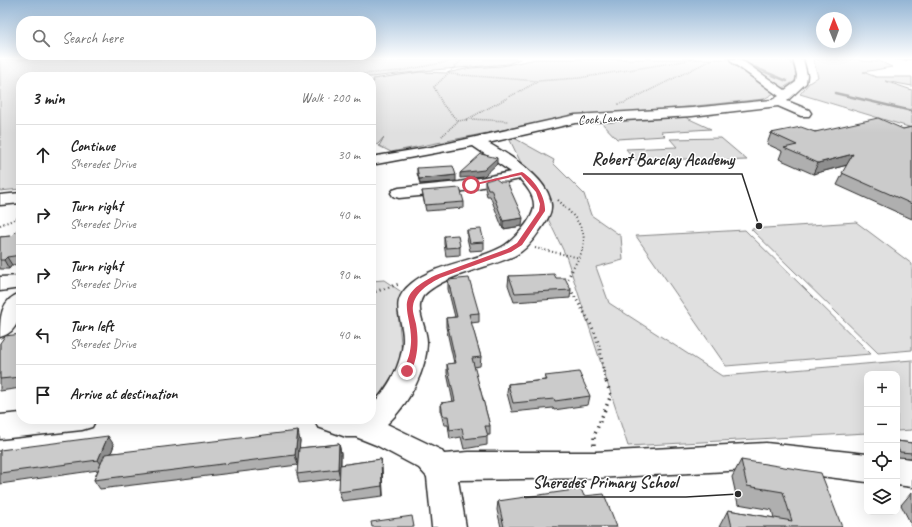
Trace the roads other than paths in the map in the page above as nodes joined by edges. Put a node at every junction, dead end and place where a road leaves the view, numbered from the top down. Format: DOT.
graph roads {
  1 [pos="763,84"];
  2 [pos="797,84"];
  3 [pos="781,99"];
  4 [pos="805,113"];
  5 [pos="475,141"];
  6 [pos="376,160"];
  7 [pos="522,174"];
  8 [pos="399,193"];
  9 [pos="16,198"];
  10 [pos="0,200"];
  11 [pos="16,282"];
  12 [pos="0,284"];
  13 [pos="16,307"];
  14 [pos="0,329"];
  15 [pos="376,416"];
  16 [pos="31,424"];
  17 [pos="343,424"];
  18 [pos="358,425"];
  19 [pos="0,427"];
  20 [pos="438,468"];
  21 [pos="864,468"];
  22 [pos="900,471"];
  23 [pos="912,473"];
  24 [pos="449,527"];
  1 -- 3 [label="street"];
  2 -- 3 [label="street"];
  3 -- 4 [label="street"];
  3 -- 5 [label="street, Cock Lane"];
  5 -- 6 [label="street, Cock Lane"];
  5 -- 7 [label="street"];
  7 -- 8 [label="street"];
  7 -- 15 [label="street"];
  9 -- 10 [label="street"];
  11 -- 12 [label="street"];
  13 -- 14 [label="street"];
  16 -- 19 [label="street"];
  17 -- 18 [label="street"];
  18 -- 20 [label="street"];
  20 -- 21 [label="street"];
  20 -- 24 [label="street"];
  22 -- 23 [label="street"];
}
